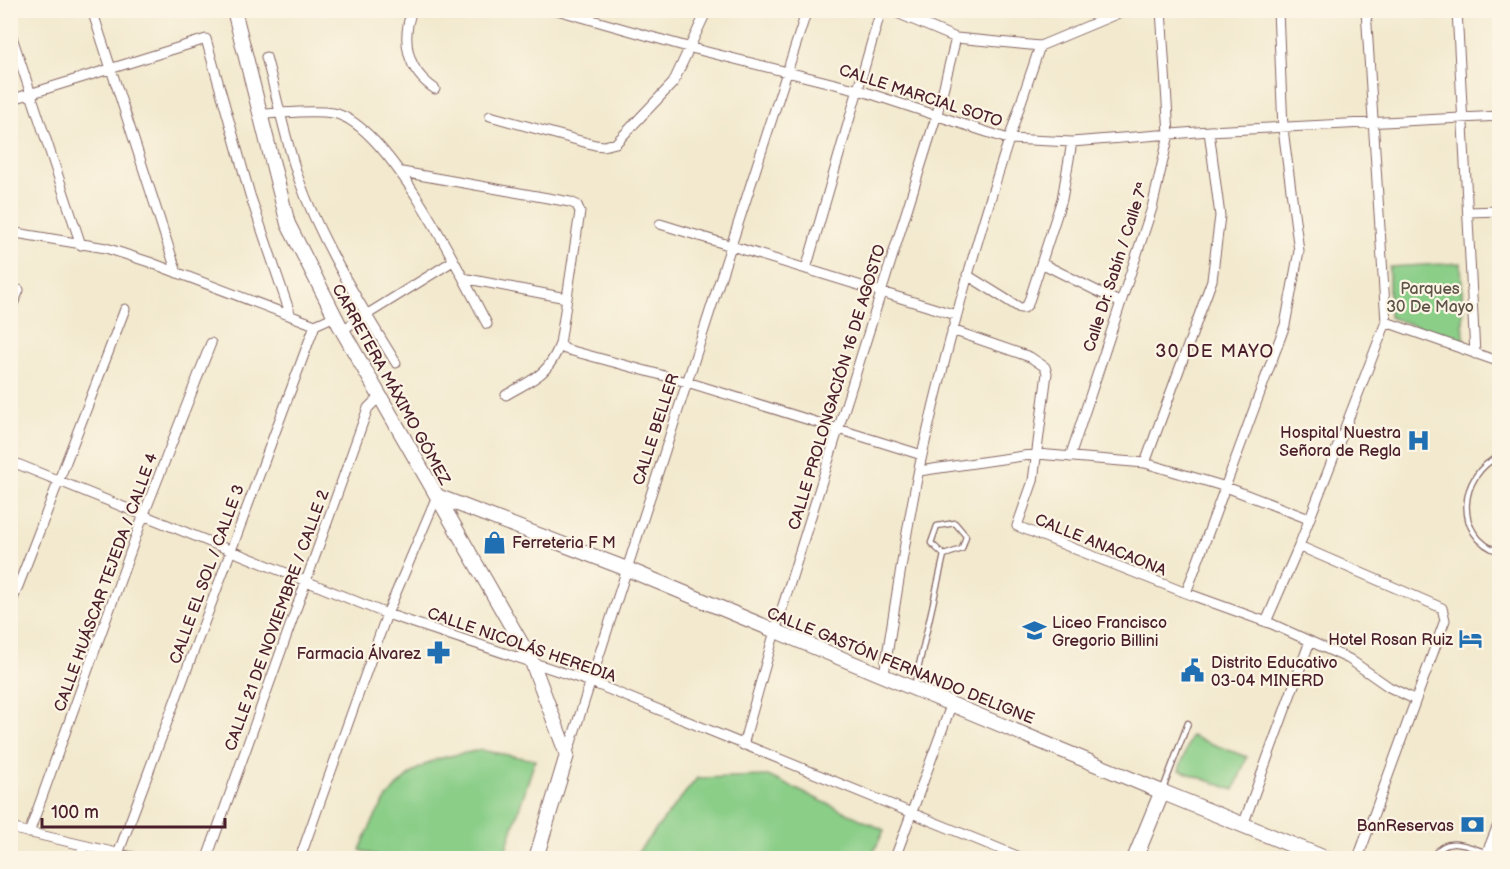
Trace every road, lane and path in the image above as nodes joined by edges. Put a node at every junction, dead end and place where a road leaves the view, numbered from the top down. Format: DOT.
graph roads {
  1 [pos="92,10"];
  2 [pos="234,10"];
  3 [pos="412,10"];
  4 [pos="557,10"];
  5 [pos="707,10"];
  6 [pos="807,10"];
  7 [pos="881,10"];
  8 [pos="890,10"];
  9 [pos="1126,10"];
  10 [pos="1161,10"];
  11 [pos="1278,10"];
  12 [pos="1366,10"];
  13 [pos="1457,10"];
  14 [pos="10,31"];
  15 [pos="956,38"];
  16 [pos="1040,46"];
  17 [pos="691,48"];
  18 [pos="266,57"];
  19 [pos="111,69"];
  20 [pos="787,71"];
  21 [pos="435,88"];
  22 [pos="859,90"];
  23 [pos="32,94"];
  24 [pos="10,100"];
  25 [pos="259,114"];
  26 [pos="282,114"];
  27 [pos="937,114"];
  28 [pos="490,116"];
  29 [pos="1500,116"];
  30 [pos="1464,117"];
  31 [pos="1374,123"];
  32 [pos="1283,129"];
  33 [pos="1209,131"];
  34 [pos="1169,134"];
  35 [pos="1008,139"];
  36 [pos="1072,142"];
  37 [pos="402,172"];
  38 [pos="1500,211"];
  39 [pos="1468,212"];
  40 [pos="660,224"];
  41 [pos="10,232"];
  42 [pos="81,245"];
  43 [pos="731,246"];
  44 [pos="453,261"];
  45 [pos="1043,264"];
  46 [pos="806,269"];
  47 [pos="177,273"];
  48 [pos="967,275"];
  49 [pos="464,278"];
  50 [pos="19,290"];
  51 [pos="881,292"];
  52 [pos="566,298"];
  53 [pos="1119,302"];
  54 [pos="125,309"];
  55 [pos="10,311"];
  56 [pos="367,315"];
  57 [pos="956,315"];
  58 [pos="291,316"];
  59 [pos="335,316"];
  60 [pos="1386,322"];
  61 [pos="487,324"];
  62 [pos="315,326"];
  63 [pos="342,330"];
  64 [pos="952,330"];
  65 [pos="211,343"];
  66 [pos="560,344"];
  67 [pos="1475,354"];
  68 [pos="1500,362"];
  69 [pos="396,363"];
  70 [pos="687,382"];
  71 [pos="506,395"];
  72 [pos="380,396"];
  73 [pos="838,429"];
  74 [pos="1037,454"];
  75 [pos="922,455"];
  76 [pos="1500,456"];
  77 [pos="1070,457"];
  78 [pos="10,461"];
  79 [pos="1145,463"];
  80 [pos="919,471"];
  81 [pos="58,481"];
  82 [pos="1226,487"];
  83 [pos="437,496"];
  84 [pos="144,514"];
  85 [pos="1308,519"];
  86 [pos="1299,546"];
  87 [pos="231,551"];
  88 [pos="1500,552"];
  89 [pos="944,555"];
  90 [pos="627,569"];
  91 [pos="305,582"];
  92 [pos="1185,593"];
  93 [pos="10,607"];
  94 [pos="387,614"];
  95 [pos="1266,622"];
  96 [pos="775,631"];
  97 [pos="1310,641"];
  98 [pos="532,662"];
  99 [pos="884,674"];
  100 [pos="591,682"];
  101 [pos="914,687"];
  102 [pos="1414,699"];
  103 [pos="952,703"];
  104 [pos="1188,723"];
  105 [pos="743,745"];
  106 [pos="567,755"];
  107 [pos="1162,792"];
  108 [pos="911,813"];
  109 [pos="1242,825"];
  110 [pos="10,828"];
  111 [pos="1500,828"];
  112 [pos="29,833"];
  113 [pos="83,846"];
  114 [pos="118,854"];
  115 [pos="1489,856"];
  116 [pos="80,858"];
  117 [pos="138,858"];
  118 [pos="207,858"];
  119 [pos="300,858"];
  120 [pos="536,858"];
  121 [pos="895,858"];
  122 [pos="1022,858"];
  123 [pos="1135,858"];
  124 [pos="1320,858"];
  125 [pos="1358,858"];
  126 [pos="1432,858"];
  1 -- 19 [label="street"];
  2 -- 25 [label="main road, CARRETERA MÁXIMO GÓMEZ"];
  3 -- 21 [label="street"];
  4 -- 17 [label="street, CALLE MARCIAL SOTO"];
  5 -- 17 [label="street"];
  6 -- 20 [label="street, CALLE BELLER"];
  7 -- 22 [label="street"];
  8 -- 15 [label="street"];
  9 -- 16 [label="street"];
  10 -- 34 [label="street, Calle Dr. Sabín / Calle 7ª"];
  11 -- 32 [label="street"];
  12 -- 31 [label="street"];
  13 -- 30 [label="street"];
  14 -- 23 [label="street"];
  15 -- 16 [label="street"];
  15 -- 27 [label="street, CALLE PROLONGACIÓN 16 DE AGOSTO"];
  16 -- 35 [label="street"];
  17 -- 20 [label="street, CALLE MARCIAL SOTO"];
  17 -- 28 [label="street"];
  18 -- 26 [label="street"];
  19 -- 23 [label="street"];
  19 -- 47 [label="street"];
  19 -- 58 [label="street"];
  20 -- 22 [label="street, CALLE MARCIAL SOTO"];
  20 -- 43 [label="street, CALLE BELLER"];
  22 -- 27 [label="street, CALLE MARCIAL SOTO"];
  22 -- 46 [label="street"];
  23 -- 24 [label="street"];
  23 -- 42 [label="street"];
  25 -- 26 [label="street"];
  25 -- 59 [label="main road, CARRETERA MÁXIMO GÓMEZ"];
  26 -- 37 [label="street"];
  26 -- 56 [label="street"];
  27 -- 35 [label="street, CALLE MARCIAL SOTO"];
  27 -- 51 [label="street, CALLE PROLONGACIÓN 16 DE AGOSTO"];
  29 -- 30 [label="street, CALLE MARCIAL SOTO"];
  30 -- 31 [label="street, CALLE MARCIAL SOTO"];
  30 -- 39 [label="street"];
  31 -- 32 [label="street, CALLE MARCIAL SOTO"];
  31 -- 60 [label="street"];
  32 -- 33 [label="street, CALLE MARCIAL SOTO"];
  32 -- 82 [label="street"];
  33 -- 34 [label="street, CALLE MARCIAL SOTO"];
  33 -- 79 [label="street"];
  34 -- 36 [label="street, CALLE MARCIAL SOTO"];
  34 -- 53 [label="street, Calle Dr. Sabín / Calle 7ª"];
  35 -- 36 [label="street, CALLE MARCIAL SOTO"];
  35 -- 48 [label="street"];
  36 -- 45 [label="street"];
  37 -- 44 [label="street"];
  37 -- 52 [label="street"];
  38 -- 39 [label="street"];
  39 -- 67 [label="street"];
  40 -- 43 [label="street"];
  41 -- 42 [label="street"];
  42 -- 47 [label="street"];
  43 -- 46 [label="street"];
  43 -- 70 [label="street, CALLE BELLER"];
  44 -- 49 [label="street"];
  44 -- 56 [label="street"];
  45 -- 48 [label="street"];
  45 -- 53 [label="street"];
  46 -- 51 [label="street"];
  47 -- 58 [label="street"];
  48 -- 57 [label="street"];
  49 -- 52 [label="street"];
  49 -- 61 [label="street"];
  50 -- 55 [label="street"];
  51 -- 57 [label="street"];
  51 -- 73 [label="street, CALLE PROLONGACIÓN 16 DE AGOSTO"];
  52 -- 66 [label="street"];
  53 -- 77 [label="street, Calle Dr. Sabín / Calle 7ª"];
  54 -- 81 [label="street"];
  56 -- 63 [label="street"];
  56 -- 69 [label="street"];
  57 -- 64 [label="street"];
  58 -- 62 [label="street"];
  59 -- 62 [label="street"];
  59 -- 63 [label="main road, CARRETERA MÁXIMO GÓMEZ"];
  60 -- 67 [label="street"];
  60 -- 85 [label="street"];
  62 -- 87 [label="street, CALLE EL SOL / CALLE 3"];
  63 -- 72 [label="main road, CARRETERA MÁXIMO GÓMEZ"];
  64 -- 74 [label="street, CALLE ANACAONA"];
  64 -- 75 [label="street"];
  65 -- 84 [label="street, CALLE HUÁSCAR TEJEDA / CALLE 4"];
  66 -- 70 [label="street"];
  66 -- 71 [label="street"];
  67 -- 68 [label="street"];
  70 -- 73 [label="street"];
  70 -- 90 [label="street, CALLE BELLER"];
  72 -- 83 [label="main road, CARRETERA MÁXIMO GÓMEZ"];
  72 -- 91 [label="street, CALLE 21 DE NOVIEMBRE / CALLE 2"];
  73 -- 75 [label="street"];
  73 -- 96 [label="street, CALLE PROLONGACIÓN 16 DE AGOSTO"];
  74 -- 77 [label="street"];
  74 -- 80 [label="street"];
  74 -- 92 [label="street, CALLE ANACAONA"];
  75 -- 80 [label="street"];
  76 -- 88 [label="lane"];
  77 -- 79 [label="street"];
  78 -- 81 [label="street, CALLE NICOLÁS HEREDIA"];
  79 -- 82 [label="street"];
  80 -- 99 [label="street"];
  81 -- 84 [label="street, CALLE NICOLÁS HEREDIA"];
  81 -- 93 [label="street"];
  82 -- 85 [label="street"];
  82 -- 92 [label="street"];
  83 -- 90 [label="main road, CALLE GASTÓN FERNANDO DELIGNE"];
  83 -- 94 [label="street"];
  83 -- 98 [label="main road, CARRETERA MÁXIMO GÓMEZ"];
  84 -- 87 [label="street, CALLE NICOLÁS HEREDIA"];
  84 -- 112 [label="street, CALLE HUÁSCAR TEJEDA / CALLE 4"];
  85 -- 86 [label="street"];
  86 -- 95 [label="street"];
  86 -- 102 [label="street"];
  87 -- 91 [label="street, CALLE NICOLÁS HEREDIA"];
  87 -- 114 [label="street, CALLE EL SOL / CALLE 3"];
  89 -- 89 [label="lane"];
  89 -- 101 [label="lane"];
  90 -- 96 [label="main road, CALLE GASTÓN FERNANDO DELIGNE"];
  90 -- 100 [label="street, CALLE BELLER"];
  91 -- 94 [label="street, CALLE NICOLÁS HEREDIA"];
  91 -- 118 [label="street, CALLE 21 DE NOVIEMBRE / CALLE 2"];
  92 -- 95 [label="street, CALLE ANACAONA"];
  94 -- 98 [label="street, CALLE NICOLÁS HEREDIA"];
  94 -- 119 [label="street"];
  95 -- 97 [label="street, CALLE ANACAONA"];
  96 -- 99 [label="main road, CALLE GASTÓN FERNANDO DELIGNE"];
  96 -- 105 [label="street, CALLE PROLONGACIÓN 16 DE AGOSTO"];
  97 -- 102 [label="street, CALLE ANACAONA"];
  97 -- 109 [label="street"];
  98 -- 100 [label="street, CALLE NICOLÁS HEREDIA"];
  98 -- 106 [label="main road, CARRETERA MÁXIMO GÓMEZ"];
  99 -- 101 [label="main road, CALLE GASTÓN FERNANDO DELIGNE"];
  100 -- 105 [label="street, CALLE NICOLÁS HEREDIA"];
  100 -- 106 [label="street, CALLE BELLER"];
  101 -- 103 [label="main road, CALLE GASTÓN FERNANDO DELIGNE"];
  102 -- 125 [label="street"];
  103 -- 107 [label="main road, CALLE GASTÓN FERNANDO DELIGNE"];
  103 -- 108 [label="street"];
  104 -- 107 [label="lane"];
  105 -- 108 [label="street, CALLE NICOLÁS HEREDIA"];
  106 -- 120 [label="main road, CALLE BELLER"];
  107 -- 109 [label="main road"];
  107 -- 123 [label="main road"];
  108 -- 121 [label="street"];
  108 -- 122 [label="street, CALLE NICOLÁS HEREDIA"];
  109 -- 124 [label="main road"];
  110 -- 112 [label="street"];
  111 -- 115 [label="main road"];
  112 -- 113 [label="street"];
  113 -- 114 [label="street"];
  113 -- 116 [label="street"];
  114 -- 117 [label="street"];
  115 -- 126 [label="lane"];
}
